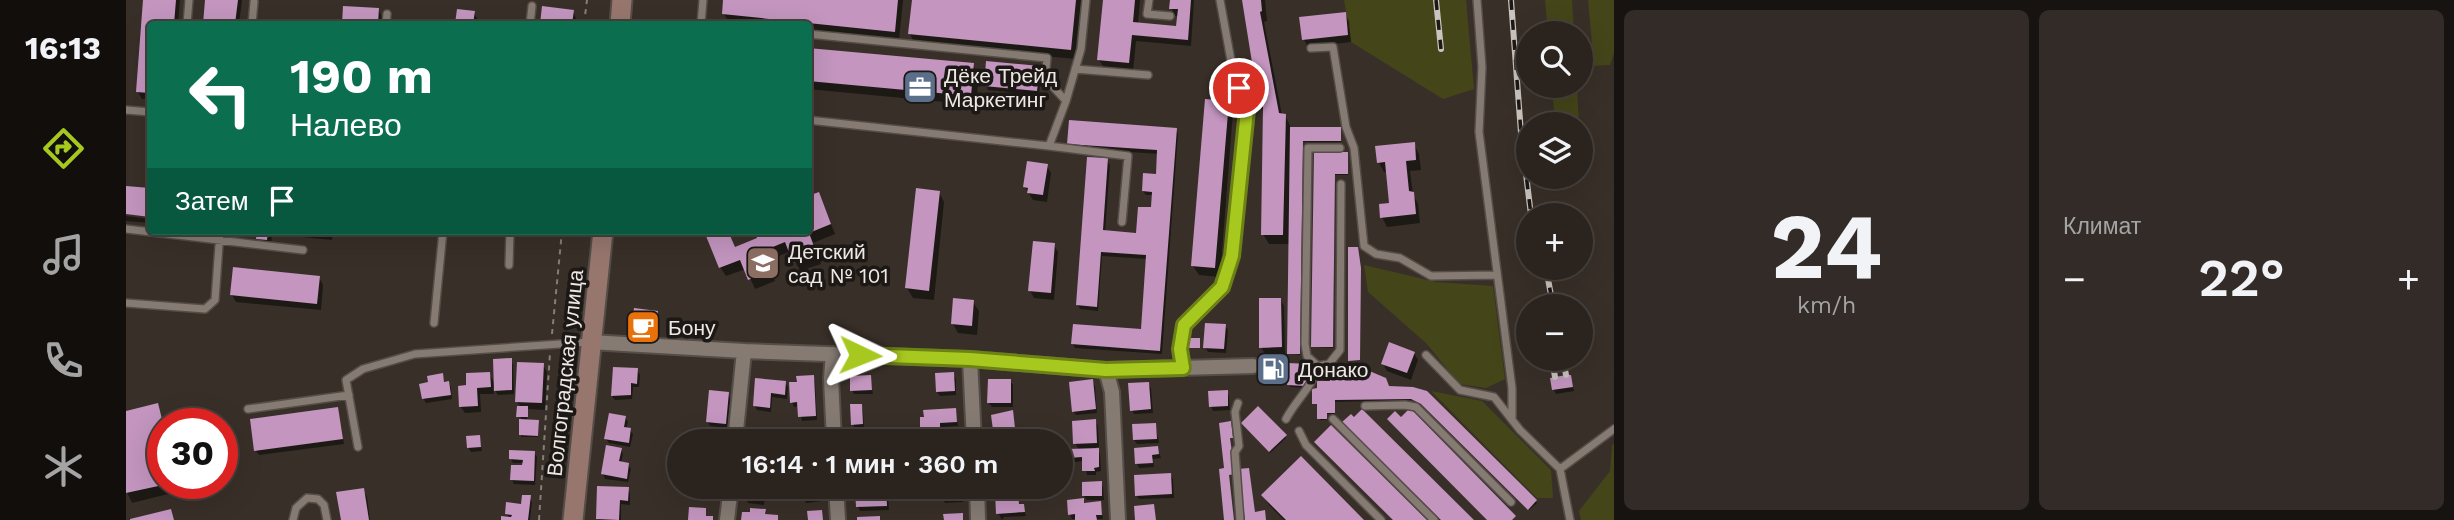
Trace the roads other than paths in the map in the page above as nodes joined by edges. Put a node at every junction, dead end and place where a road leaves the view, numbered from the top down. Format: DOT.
graph roads {
  1 [pos="189,0"];
  2 [pos="622,0"];
  3 [pos="703,0"];
  4 [pos="1086,0"];
  5 [pos="1149,0"];
  6 [pos="1220,0"];
  7 [pos="1477,0"];
  8 [pos="254,2"];
  9 [pos="532,6"];
  10 [pos="387,14"];
  11 [pos="1170,16"];
  12 [pos="187,21"];
  13 [pos="252,21"];
  14 [pos="386,21"];
  15 [pos="530,21"];
  16 [pos="620,21"];
  17 [pos="701,21"];
  18 [pos="812,34"];
  19 [pos="1311,48"];
  20 [pos="1075,69"];
  21 [pos="1148,75"];
  22 [pos="1066,101"];
  23 [pos="126,110"];
  24 [pos="147,112"];
  25 [pos="812,120"];
  26 [pos="1049,146"];
  27 [pos="1340,148"];
  28 [pos="1341,184"];
  29 [pos="1122,222"];
  30 [pos="126,229"];
  31 [pos="147,232"];
  32 [pos="176,235"];
  33 [pos="219,235"];
  34 [pos="443,235"];
  35 [pos="510,235"];
  36 [pos="603,235"];
  37 [pos="218,240"];
  38 [pos="303,250"];
  39 [pos="509,265"];
  40 [pos="1496,275"];
  41 [pos="126,303"];
  42 [pos="434,323"];
  43 [pos="590,342"];
  44 [pos="744,351"];
  45 [pos="833,354"];
  46 [pos="1426,355"];
  47 [pos="970,359"];
  48 [pos="1253,366"];
  49 [pos="1318,366"];
  50 [pos="1183,368"];
  51 [pos="1106,370"];
  52 [pos="349,395"];
  53 [pos="1238,403"];
  54 [pos="1365,406"];
  55 [pos="248,409"];
  56 [pos="1286,419"];
  57 [pos="1333,419"];
  58 [pos="1512,419"];
  59 [pos="736,429"];
  60 [pos="833,429"];
  61 [pos="973,429"];
  62 [pos="1614,429"];
  63 [pos="1299,431"];
  64 [pos="358,447"];
  65 [pos="1560,469"];
  66 [pos="729,499"];
  67 [pos="837,499"];
  68 [pos="977,499"];
  69 [pos="1511,502"];
  70 [pos="293,520"];
  71 [pos="327,520"];
  72 [pos="573,520"];
  73 [pos="727,520"];
  74 [pos="838,520"];
  75 [pos="978,520"];
  76 [pos="1118,520"];
  77 [pos="1241,520"];
  78 [pos="1381,520"];
  79 [pos="1434,520"];
  80 [pos="1570,520"];
  1 -- 12 [label="lane"];
  2 -- 16 [label="main road"];
  3 -- 17 [label="lane"];
  4 -- 20 [label="lane"];
  5 -- 11 [label="lane"];
  6 -- 50 [label="lane"];
  7 -- 40 [label="lane"];
  8 -- 13 [label="lane"];
  9 -- 15 [label="lane"];
  10 -- 14 [label="lane"];
  18 -- 22 [label="lane"];
  19 -- 40 [label="lane"];
  20 -- 21 [label="lane"];
  20 -- 22 [label="lane"];
  22 -- 26 [label="lane"];
  23 -- 24 [label="lane"];
  25 -- 26 [label="lane"];
  26 -- 29 [label="lane"];
  27 -- 49 [label="lane"];
  28 -- 49 [label="lane"];
  30 -- 31 [label="lane"];
  32 -- 37 [label="lane"];
  33 -- 37 [label="lane"];
  34 -- 42 [label="lane"];
  35 -- 39 [label="lane"];
  36 -- 43 [label="main road, Волгоградская улица"];
  37 -- 38 [label="lane"];
  37 -- 41 [label="lane"];
  40 -- 58 [label="lane"];
  43 -- 44 [label="street"];
  43 -- 52 [label="lane"];
  43 -- 72 [label="main road, Волгоградская улица"];
  44 -- 45 [label="street"];
  44 -- 59 [label="street"];
  45 -- 47 [label="street"];
  45 -- 60 [label="street"];
  46 -- 58 [label="lane"];
  47 -- 51 [label="street"];
  47 -- 61 [label="street"];
  48 -- 50 [label="street"];
  49 -- 56 [label="lane"];
  50 -- 51 [label="street"];
  51 -- 76 [label="street"];
  52 -- 55 [label="lane"];
  52 -- 64 [label="lane"];
  53 -- 77 [label="lane"];
  54 -- 69 [label="lane"];
  57 -- 79 [label="lane"];
  58 -- 65 [label="lane"];
  62 -- 65 [label="lane"];
  63 -- 78 [label="lane"];
  65 -- 80 [label="lane"];
  66 -- 73 [label="street"];
  67 -- 74 [label="street"];
  68 -- 75 [label="street"];
  70 -- 71 [label="lane"];
}
